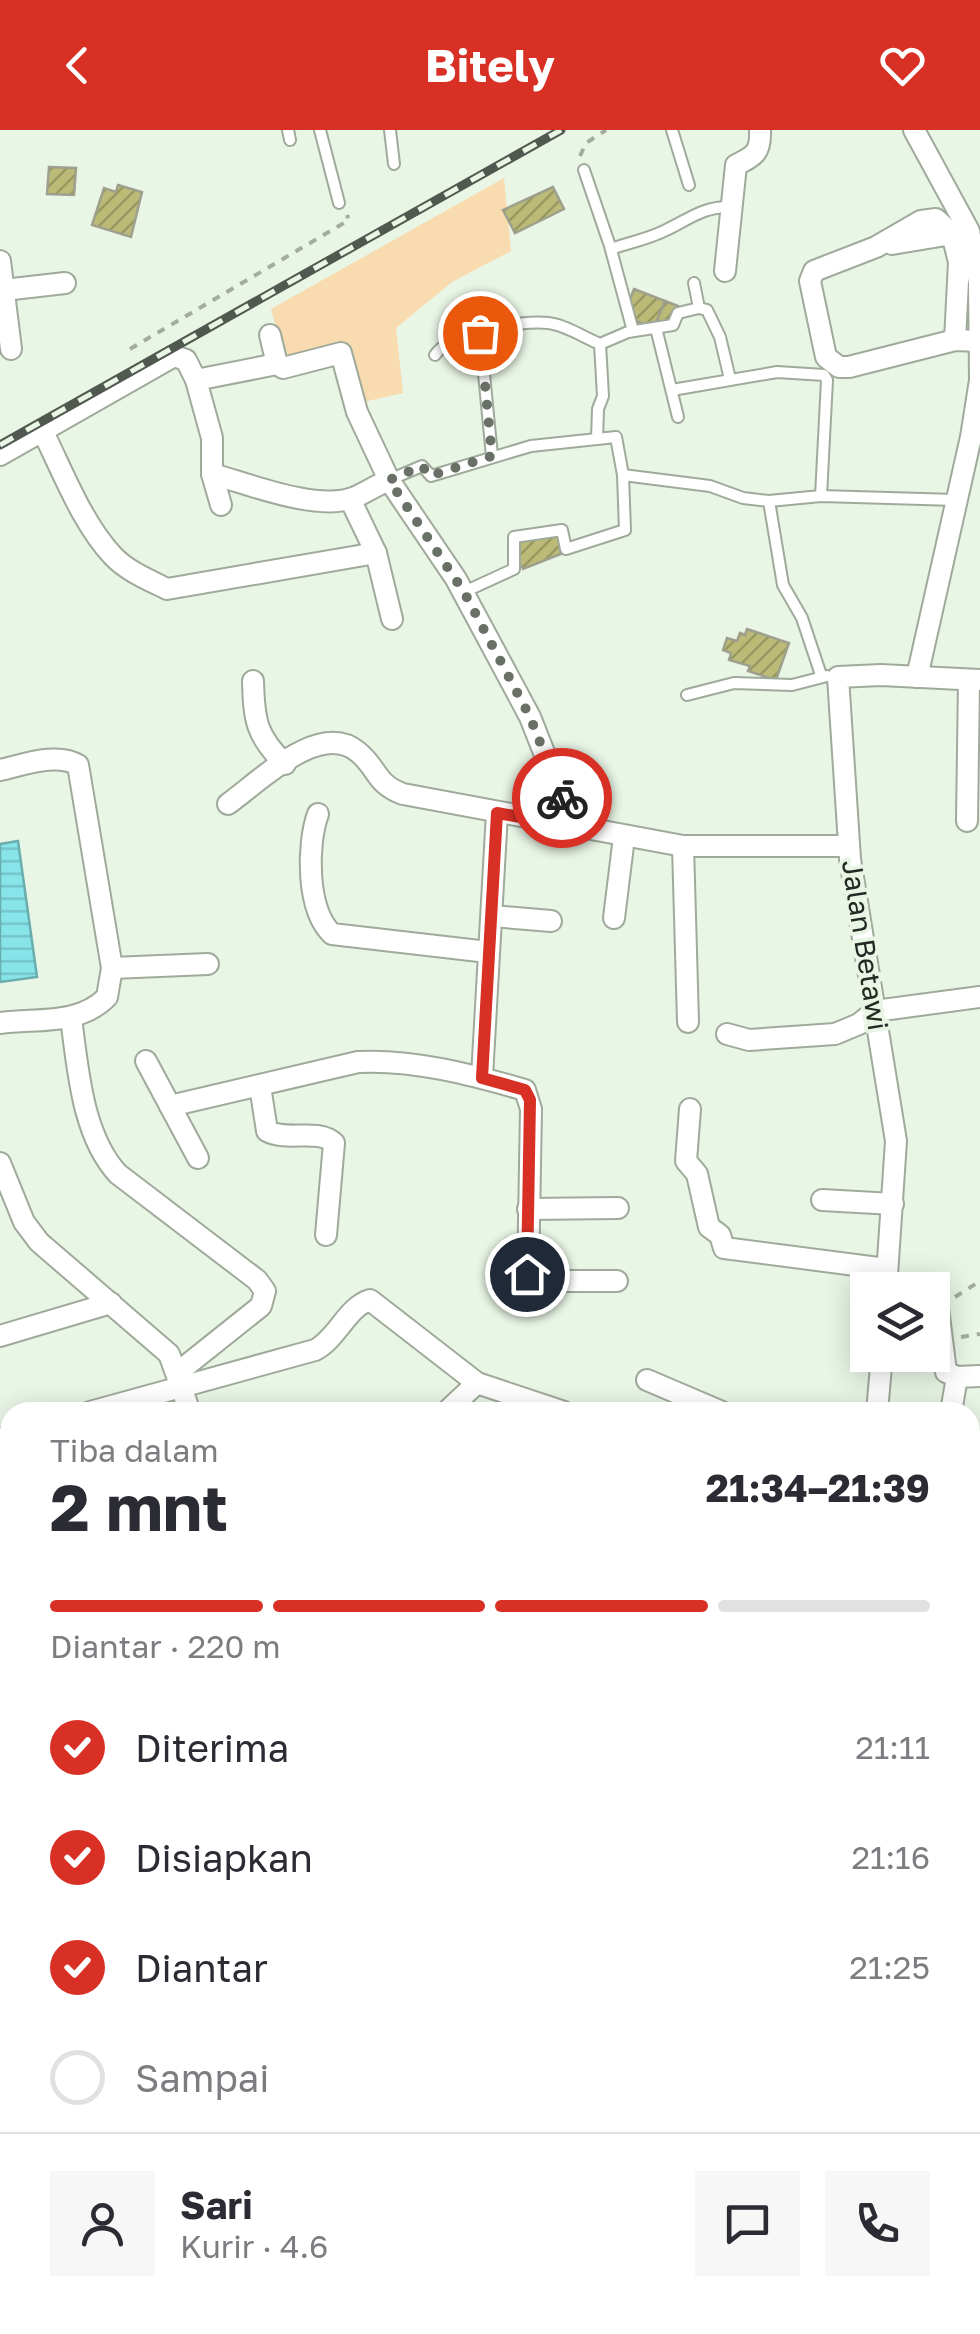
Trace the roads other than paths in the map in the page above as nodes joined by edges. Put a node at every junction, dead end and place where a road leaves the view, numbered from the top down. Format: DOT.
graph roads {
  1 [pos="320,130"];
  2 [pos="390,130"];
  3 [pos="672,130"];
  4 [pos="760,130"];
  5 [pos="915,130"];
  6 [pos="394,164"];
  7 [pos="584,170"];
  8 [pos="689,185"];
  9 [pos="339,203"];
  10 [pos="732,207"];
  11 [pos="967,230"];
  12 [pos="611,249"];
  13 [pos="0,261"];
  14 [pos="725,271"];
  15 [pos="66,283"];
  16 [pos="694,283"];
  17 [pos="4,290"];
  18 [pos="699,308"];
  19 [pos="656,328"];
  20 [pos="633,331"];
  21 [pos="480,333"];
  22 [pos="270,335"];
  23 [pos="955,340"];
  24 [pos="980,341"];
  25 [pos="600,344"];
  26 [pos="11,349"];
  27 [pos="435,355"];
  28 [pos="277,364"];
  29 [pos="730,379"];
  30 [pos="196,380"];
  31 [pos="672,390"];
  32 [pos="678,417"];
  33 [pos="42,432"];
  34 [pos="975,438"];
  35 [pos="597,439"];
  36 [pos="0,455"];
  37 [pos="492,456"];
  38 [pos="212,474"];
  39 [pos="623,475"];
  40 [pos="389,480"];
  41 [pos="820,496"];
  42 [pos="350,499"];
  43 [pos="769,500"];
  44 [pos="956,500"];
  45 [pos="221,505"];
  46 [pos="376,553"];
  47 [pos="464,592"];
  48 [pos="392,618"];
  49 [pos="830,676"];
  50 [pos="917,677"];
  51 [pos="974,680"];
  52 [pos="253,681"];
  53 [pos="688,695"];
  54 [pos="285,764"];
  55 [pos="0,770"];
  56 [pos="228,804"];
  57 [pos="497,813"];
  58 [pos="318,814"];
  59 [pos="968,821"];
  60 [pos="573,826"];
  61 [pos="624,837"];
  62 [pos="683,846"];
  63 [pos="850,846"];
  64 [pos="492,916"];
  65 [pos="614,918"];
  66 [pos="551,921"];
  67 [pos="488,952"];
  68 [pos="208,964"];
  69 [pos="112,968"];
  70 [pos="980,997"];
  71 [pos="875,1011"];
  72 [pos="70,1018"];
  73 [pos="688,1022"];
  74 [pos="0,1023"];
  75 [pos="727,1034"];
  76 [pos="146,1060"];
  77 [pos="482,1078"];
  78 [pos="260,1086"];
  79 [pos="170,1106"];
  80 [pos="690,1109"];
  81 [pos="198,1158"];
  82 [pos="0,1163"];
  83 [pos="822,1200"];
  84 [pos="893,1204"];
  85 [pos="618,1208"];
  86 [pos="528,1209"];
  87 [pos="326,1235"];
  88 [pos="850,1272"];
  89 [pos="887,1272"];
  90 [pos="617,1281"];
  91 [pos="112,1302"];
  92 [pos="0,1336"];
  93 [pos="881,1372"];
  94 [pos="947,1372"];
  95 [pos="957,1376"];
  96 [pos="980,1376"];
  97 [pos="180,1379"];
  98 [pos="648,1380"];
  99 [pos="477,1384"];
  100 [pos="117,1402"];
  101 [pos="187,1402"];
  102 [pos="457,1402"];
  103 [pos="533,1402"];
  104 [pos="699,1402"];
  105 [pos="878,1402"];
  106 [pos="952,1402"];
  1 -- 9 [label="lane"];
  2 -- 6 [label="lane"];
  3 -- 8 [label="lane"];
  4 -- 10 [label="street"];
  5 -- 11 [label="street"];
  7 -- 12 [label="lane"];
  10 -- 12 [label="lane"];
  10 -- 14 [label="street"];
  11 -- 23 [label="street"];
  11 -- 23 [label="street"];
  11 -- 24 [label="street"];
  12 -- 20 [label="lane"];
  13 -- 17 [label="street"];
  15 -- 17 [label="street"];
  16 -- 18 [label="lane"];
  17 -- 26 [label="street"];
  18 -- 19 [label="lane"];
  18 -- 29 [label="lane"];
  19 -- 20 [label="lane"];
  19 -- 31 [label="lane"];
  20 -- 25 [label="lane"];
  21 -- 25 [label="lane"];
  21 -- 27 [label="lane"];
  21 -- 37 [label="lane"];
  22 -- 28 [label="street"];
  23 -- 24 [label="street"];
  24 -- 34 [label="street"];
  25 -- 35 [label="lane"];
  28 -- 30 [label="street"];
  28 -- 40 [label="street"];
  29 -- 31 [label="lane"];
  29 -- 41 [label="lane"];
  30 -- 33 [label="street"];
  30 -- 38 [label="street"];
  31 -- 32 [label="lane"];
  33 -- 36 [label="street"];
  33 -- 46 [label="street"];
  34 -- 44 [label="street"];
  35 -- 37 [label="lane"];
  35 -- 39 [label="lane"];
  37 -- 40 [label="lane"];
  38 -- 42 [label="street"];
  38 -- 45 [label="street"];
  39 -- 43 [label="lane"];
  39 -- 47 [label="lane"];
  40 -- 42 [label="street"];
  40 -- 47 [label="street"];
  41 -- 43 [label="lane"];
  41 -- 44 [label="lane"];
  42 -- 46 [label="street"];
  43 -- 49 [label="lane"];
  44 -- 50 [label="street"];
  46 -- 48 [label="street"];
  47 -- 60 [label="street"];
  49 -- 50 [label="street"];
  49 -- 53 [label="lane"];
  49 -- 63 [label="street, Jalan Betawi"];
  50 -- 51 [label="street"];
  51 -- 59 [label="street"];
  52 -- 54 [label="street"];
  54 -- 56 [label="street"];
  54 -- 57 [label="street"];
  55 -- 69 [label="street"];
  57 -- 60 [label="street"];
  57 -- 64 [label="street"];
  58 -- 67 [label="street"];
  60 -- 61 [label="street"];
  61 -- 62 [label="street"];
  61 -- 65 [label="street"];
  62 -- 63 [label="street"];
  62 -- 73 [label="street"];
  63 -- 71 [label="street, Jalan Betawi"];
  64 -- 66 [label="street"];
  64 -- 67 [label="street"];
  67 -- 77 [label="street"];
  68 -- 69 [label="street"];
  69 -- 72 [label="street"];
  70 -- 71 [label="street"];
  71 -- 75 [label="street"];
  71 -- 84 [label="street, Jalan Betawi"];
  72 -- 74 [label="street"];
  72 -- 97 [label="street"];
  76 -- 79 [label="street"];
  77 -- 78 [label="street"];
  77 -- 86 [label="street"];
  78 -- 79 [label="street"];
  78 -- 87 [label="street"];
  79 -- 81 [label="street"];
  80 -- 88 [label="street"];
  82 -- 91 [label="street"];
  83 -- 84 [label="street"];
  84 -- 89 [label="street, Jalan Betawi"];
  85 -- 86 [label="street"];
  86 -- 90 [label="street"];
  91 -- 92 [label="street"];
  91 -- 97 [label="street"];
  93 -- 105 [label="street"];
  94 -- 95 [label="street"];
  95 -- 96 [label="street"];
  95 -- 106 [label="street"];
  97 -- 99 [label="street"];
  97 -- 100 [label="street"];
  97 -- 101 [label="street"];
  98 -- 104 [label="street"];
  99 -- 102 [label="street"];
  99 -- 103 [label="street"];
}
